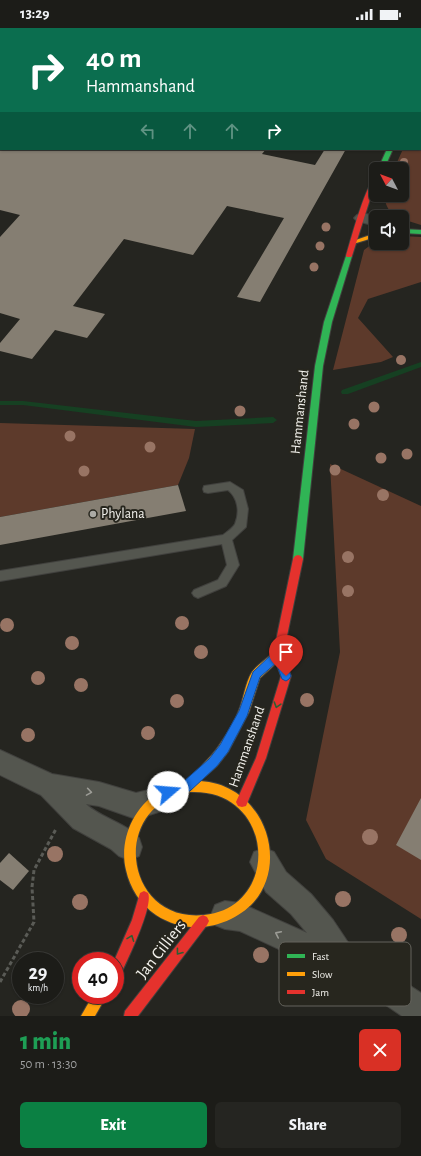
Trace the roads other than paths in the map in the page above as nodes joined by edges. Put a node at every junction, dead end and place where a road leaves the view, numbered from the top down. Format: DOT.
graph roads {
  1 [pos="390,150"];
  2 [pos="384,162"];
  3 [pos="369,194"];
  4 [pos="369,220"];
  5 [pos="409,228"];
  6 [pos="409,231"];
  7 [pos="421,231"];
  8 [pos="369,236"];
  9 [pos="353,242"];
  10 [pos="208,489"];
  11 [pos="226,539"];
  12 [pos="0,576"];
  13 [pos="198,593"];
  14 [pos="278,655"];
  15 [pos="0,762"];
  16 [pos="50,786"];
  17 [pos="186,787"];
  18 [pos="153,802"];
  19 [pos="242,802"];
  20 [pos="129,847"];
  21 [pos="264,862"];
  22 [pos="144,898"];
  23 [pos="214,918"];
  24 [pos="295,942"];
  25 [pos="331,942"];
  26 [pos="124,953"];
  27 [pos="95,1004"];
  28 [pos="411,1004"];
  29 [pos="421,1011"];
  30 [pos="87,1016"];
  31 [pos="130,1016"];
  1 -- 2 [label="street"];
  3 -- 4 [label="street, Hammanshand"];
  4 -- 9 [label="street, Hammanshand"];
  5 -- 7 [label="street"];
  6 -- 7 [label="street"];
  8 -- 9 [label="street"];
  9 -- 14 [label="street, Hammanshand"];
  10 -- 11 [label="lane"];
  11 -- 12 [label="lane"];
  11 -- 13 [label="lane"];
  14 -- 17 [label="street, Hammanshand"];
  14 -- 19 [label="street, Hammanshand, one-way"];
  15 -- 16 [label="street"];
  16 -- 18 [label="street, one-way"];
  16 -- 20 [label="street"];
  17 -- 18 [label="street"];
  17 -- 19 [label="street"];
  18 -- 20 [label="street"];
  19 -- 21 [label="street"];
  20 -- 22 [label="street"];
  21 -- 23 [label="street"];
  21 -- 25 [label="street"];
  22 -- 23 [label="street"];
  26 -- 22 [label="street, Jan Cilliers, one-way"];
  24 -- 23 [label="street, one-way"];
  23 -- 31 [label="street, Jan Cilliers, one-way"];
  27 -- 30 [label="street"];
  28 -- 29 [label="street"];
}
